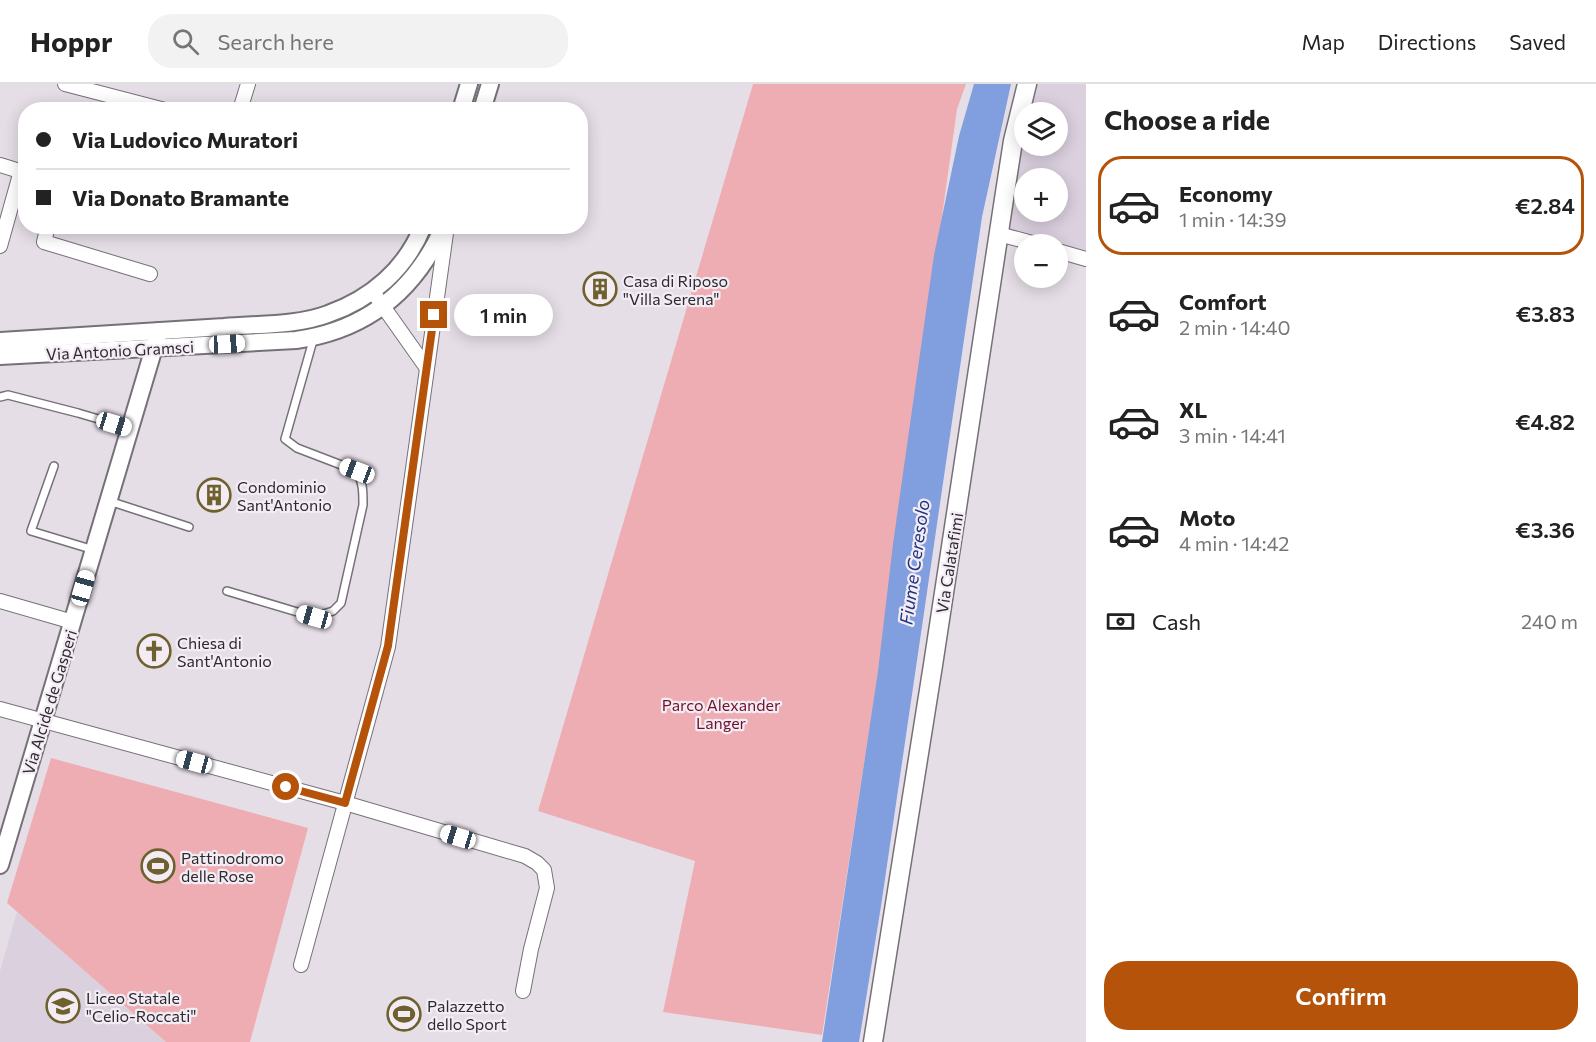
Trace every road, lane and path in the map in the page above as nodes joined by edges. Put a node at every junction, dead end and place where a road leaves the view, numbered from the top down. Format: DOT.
graph roads {
  1 [pos="248,84"];
  2 [pos="469,84"];
  3 [pos="490,84"];
  4 [pos="1027,84"];
  5 [pos="74,85"];
  6 [pos="136,102"];
  7 [pos="242,102"];
  8 [pos="463,102"];
  9 [pos="484,102"];
  10 [pos="0,165"];
  11 [pos="18,170"];
  12 [pos="18,183"];
  13 [pos="4,215"];
  14 [pos="46,234"];
  15 [pos="419,234"];
  16 [pos="440,234"];
  17 [pos="444,234"];
  18 [pos="999,234"];
  19 [pos="1014,238"];
  20 [pos="0,246"];
  21 [pos="1068,254"];
  22 [pos="1086,259"];
  23 [pos="150,274"];
  24 [pos="373,292"];
  25 [pos="383,307"];
  26 [pos="314,337"];
  27 [pos="0,340"];
  28 [pos="157,340"];
  29 [pos="0,356"];
  30 [pos="426,368"];
  31 [pos="0,397"];
  32 [pos="131,429"];
  33 [pos="54,466"];
  34 [pos="109,501"];
  35 [pos="189,526"];
  36 [pos="94,550"];
  37 [pos="227,591"];
  38 [pos="0,601"];
  39 [pos="73,622"];
  40 [pos="0,709"];
  41 [pos="43,721"];
  42 [pos="345,803"];
  43 [pos="0,865"];
  44 [pos="301,965"];
  45 [pos="523,991"];
  46 [pos="873,1042"];
  1 -- 7 [label="street"];
  2 -- 8 [label="street"];
  3 -- 9 [label="street"];
  4 -- 18 [label="main road, Via Calatafimi"];
  5 -- 6 [label="street"];
  10 -- 11 [label="street"];
  12 -- 13 [label="street"];
  13 -- 20 [label="street"];
  14 -- 23 [label="street"];
  15 -- 24 [label="street, Via Antonio Gramsci"];
  16 -- 25 [label="street, Via Antonio Gramsci"];
  17 -- 30 [label="street"];
  18 -- 19 [label="street"];
  18 -- 46 [label="main road, Via Calatafimi"];
  21 -- 22 [label="street"];
  24 -- 25 [label="street"];
  24 -- 28 [label="street, Via Antonio Gramsci"];
  25 -- 26 [label="street, Via Antonio Gramsci"];
  25 -- 30 [label="street"];
  26 -- 28 [label="street, Via Antonio Gramsci"];
  26 -- 37 [label="lane"];
  27 -- 28 [label="street, Via Antonio Gramsci"];
  28 -- 29 [label="street, Via Antonio Gramsci"];
  28 -- 32 [label="street, Via Alcide de Gasperi"];
  30 -- 42 [label="street"];
  31 -- 32 [label="lane"];
  32 -- 34 [label="street, Via Alcide de Gasperi"];
  33 -- 36 [label="lane"];
  34 -- 35 [label="lane"];
  34 -- 36 [label="street, Via Alcide de Gasperi"];
  36 -- 39 [label="street, Via Alcide de Gasperi"];
  38 -- 39 [label="street"];
  39 -- 41 [label="street, Via Alcide de Gasperi"];
  40 -- 41 [label="street"];
  41 -- 42 [label="street"];
  41 -- 43 [label="street, Via Alcide de Gasperi"];
  42 -- 44 [label="street"];
  42 -- 45 [label="street"];
}
